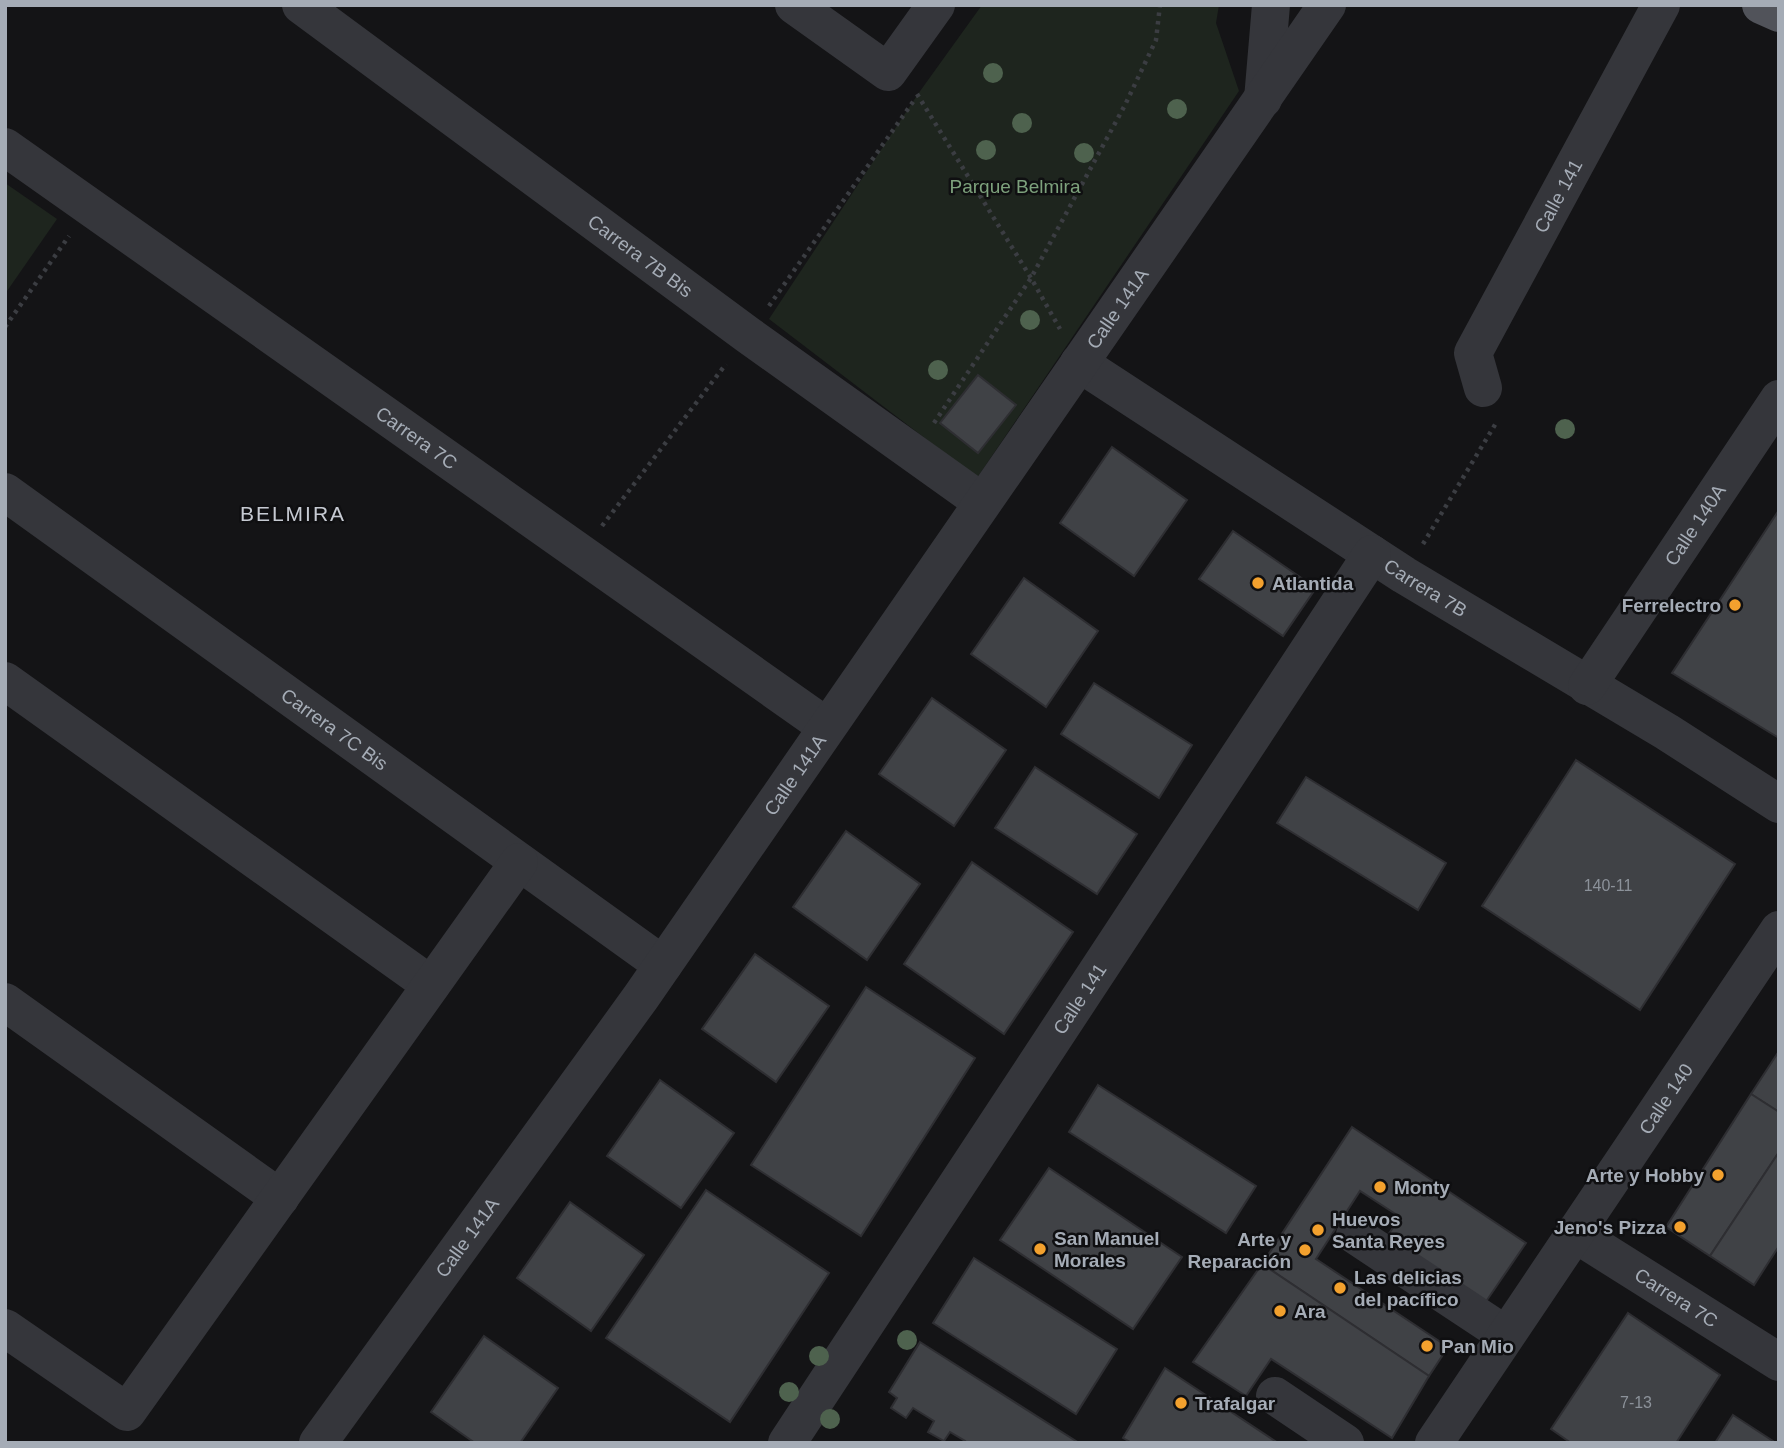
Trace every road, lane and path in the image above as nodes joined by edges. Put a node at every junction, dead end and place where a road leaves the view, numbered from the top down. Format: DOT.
graph roads {
  1 [pos="301,5"];
  2 [pos="794,5"];
  3 [pos="936,5"];
  4 [pos="1160,5"];
  5 [pos="1271,5"];
  6 [pos="1327,5"];
  7 [pos="1661,5"];
  8 [pos="1761,5"];
  9 [pos="1779,13"];
  10 [pos="918,94"];
  11 [pos="1263,101"];
  12 [pos="5,147"];
  13 [pos="89,206"];
  14 [pos="1031,278"];
  15 [pos="5,327"];
  16 [pos="1079,363"];
  17 [pos="1483,388"];
  18 [pos="1779,400"];
  19 [pos="914,453"];
  20 [pos="5,492"];
  21 [pos="982,502"];
  22 [pos="1372,554"];
  23 [pos="1404,575"];
  24 [pos="5,681"];
  25 [pos="1587,686"];
  26 [pos="827,727"];
  27 [pos="1779,804"];
  28 [pos="519,862"];
  29 [pos="1779,930"];
  30 [pos="663,965"];
  31 [pos="431,985"];
  32 [pos="5,1002"];
  33 [pos="281,1198"];
  34 [pos="1574,1233"];
  35 [pos="1355,1235"];
  36 [pos="5,1328"];
  37 [pos="1506,1335"];
  38 [pos="1779,1362"];
  39 [pos="1276,1396"];
  40 [pos="318,1443"];
  41 [pos="787,1443"];
  42 [pos="1345,1443"];
  43 [pos="1434,1443"];
  1 -- 19 [label="street, Carrera 7B Bis"];
  2 -- 3 [label="street"];
  4 -- 14 [label="path"];
  5 -- 11 [label="street"];
  6 -- 11 [label="street, Calle 141A"];
  7 -- 17 [label="street, Calle 141"];
  8 -- 9 [label="main road"];
  10 -- 14 [label="path"];
  11 -- 16 [label="street, Calle 141A"];
  12 -- 13 [label="street, Carrera 7C"];
  13 -- 15 [label="path"];
  13 -- 26 [label="street, Carrera 7C"];
  14 -- 16 [label="path"];
  14 -- 19 [label="path"];
  16 -- 21 [label="street, Calle 141A"];
  16 -- 22 [label="street, Carrera 7B"];
  17 -- 23 [label="path"];
  18 -- 25 [label="street, Calle 140A"];
  19 -- 21 [label="street, Carrera 7B Bis"];
  20 -- 28 [label="street, Carrera 7C Bis"];
  21 -- 26 [label="street, Calle 141A"];
  22 -- 23 [label="street, Carrera 7B"];
  22 -- 41 [label="street, Calle 141"];
  23 -- 25 [label="street, Carrera 7B"];
  24 -- 31 [label="street"];
  25 -- 27 [label="street, Carrera 7B"];
  26 -- 30 [label="street, Calle 141A"];
  28 -- 30 [label="street, Carrera 7C Bis"];
  28 -- 31 [label="street"];
  29 -- 34 [label="street, Calle 140"];
  30 -- 40 [label="street, Calle 141A"];
  31 -- 33 [label="street"];
  32 -- 33 [label="street"];
  33 -- 36 [label="street"];
  34 -- 37 [label="street, Calle 140"];
  34 -- 38 [label="street, Carrera 7C"];
  35 -- 37 [label="street"];
  37 -- 43 [label="street, Calle 140"];
  39 -- 42 [label="street"];
}
